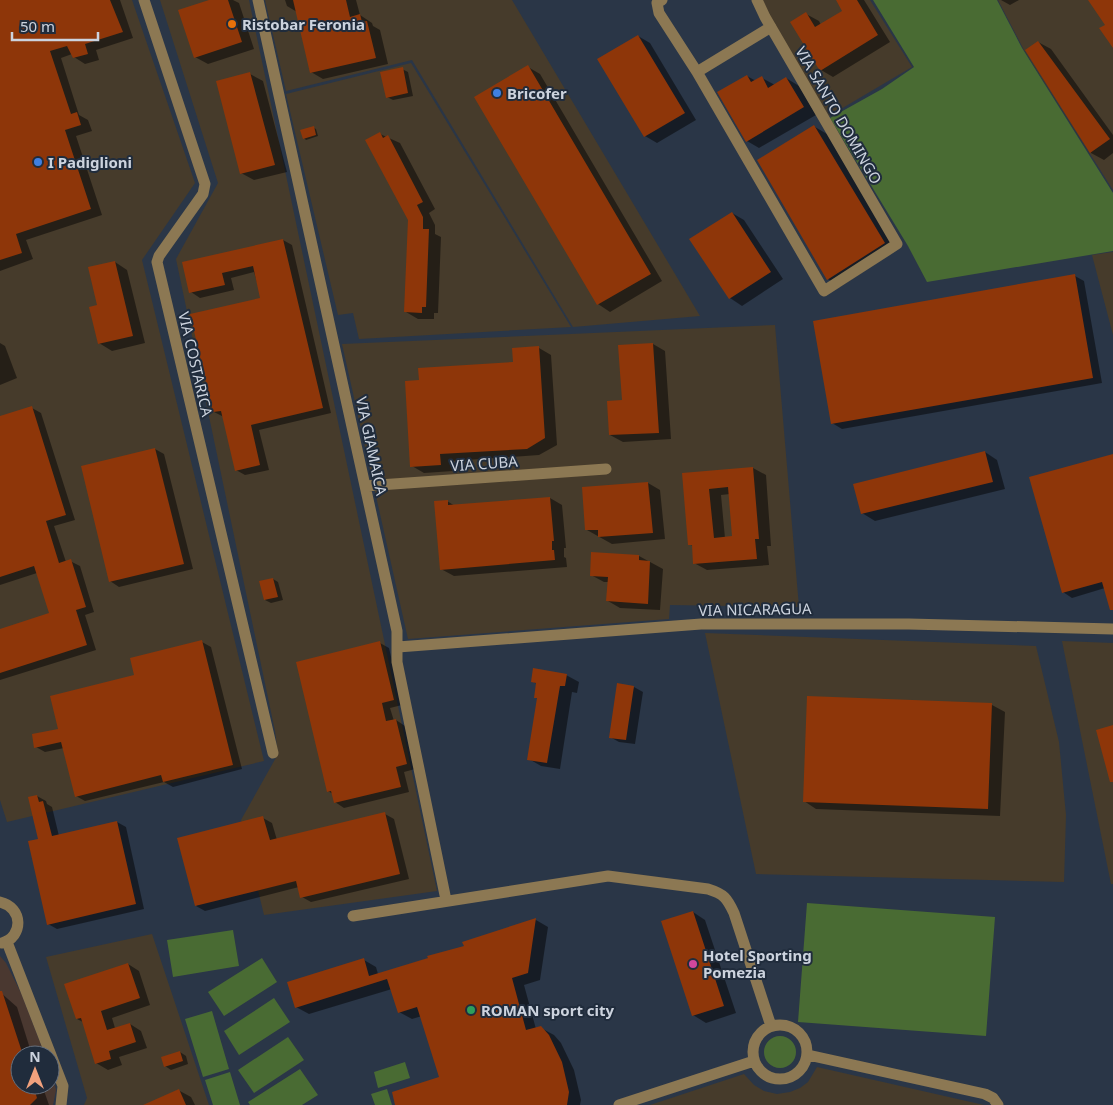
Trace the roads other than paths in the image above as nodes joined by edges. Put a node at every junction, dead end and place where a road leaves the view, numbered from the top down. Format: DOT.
graph roads {
  1 [pos="144,0"];
  2 [pos="258,0"];
  3 [pos="662,0"];
  4 [pos="757,0"];
  5 [pos="771,27"];
  6 [pos="697,72"];
  7 [pos="606,469"];
  8 [pos="365,486"];
  9 [pos="1113,629"];
  10 [pos="398,647"];
  11 [pos="273,753"];
  12 [pos="446,900"];
  13 [pos="0,902"];
  14 [pos="353,916"];
  15 [pos="4,943"];
  16 [pos="770,1026"];
  17 [pos="808,1055"];
  18 [pos="754,1061"];
  19 [pos="61,1105"];
  20 [pos="619,1105"];
  21 [pos="998,1105"];
  1 -- 11 [label="street, VIA COSTARICA"];
  2 -- 8 [label="street, VIA GIAMAICA"];
  3 -- 6 [label="street"];
  4 -- 5 [label="street, VIA SANTO DOMINGO"];
  5 -- 6 [label="street"];
  5 -- 6 [label="street, VIA SANTO DOMINGO"];
  7 -- 8 [label="street, VIA CUBA"];
  8 -- 10 [label="street, VIA GIAMAICA"];
  9 -- 10 [label="street, VIA NICARAGUA"];
  10 -- 12 [label="street, VIA GIAMAICA"];
  12 -- 14 [label="street"];
  12 -- 16 [label="street"];
  13 -- 15 [label="street"];
  15 -- 19 [label="street"];
  16 -- 17 [label="street"];
  16 -- 18 [label="street"];
  17 -- 18 [label="street"];
  17 -- 21 [label="street"];
  18 -- 20 [label="street"];
}
